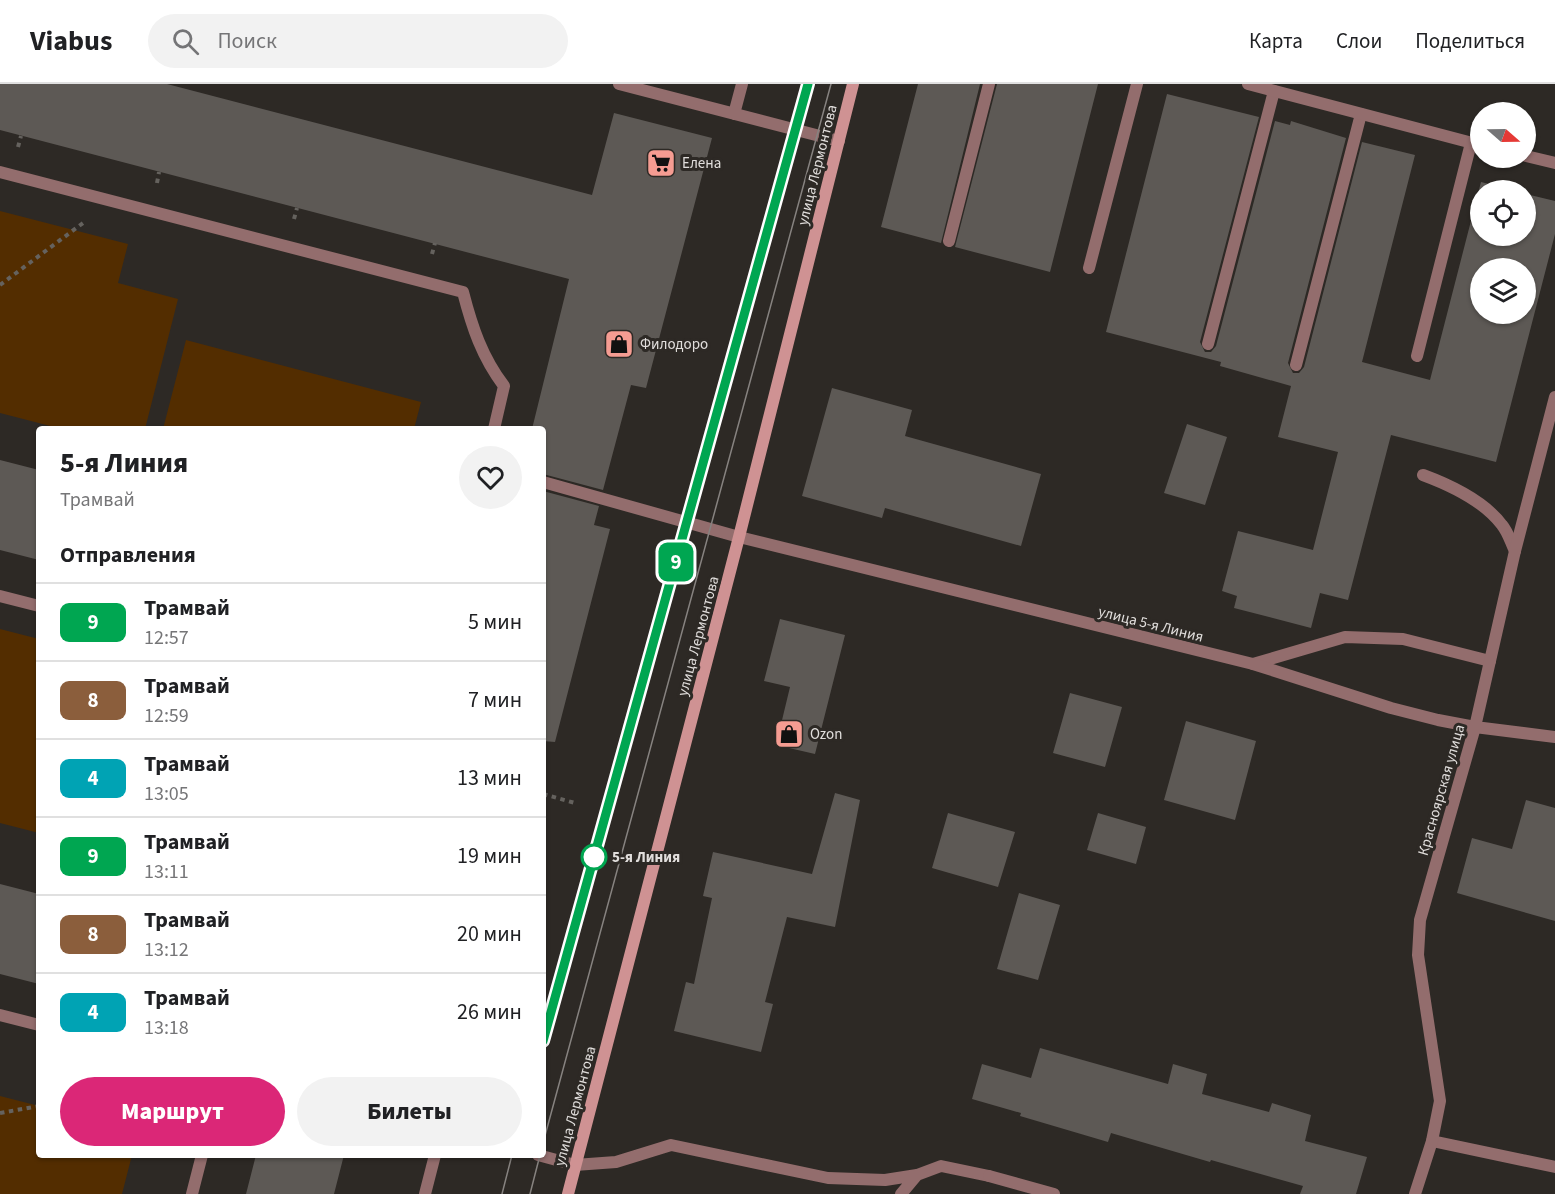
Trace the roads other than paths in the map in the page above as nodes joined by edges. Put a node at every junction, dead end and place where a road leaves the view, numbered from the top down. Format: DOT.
graph roads {
  1 [pos="619,84"];
  2 [pos="742,84"];
  3 [pos="853,84"];
  4 [pos="989,84"];
  5 [pos="1137,84"];
  6 [pos="1248,84"];
  7 [pos="1274,91"];
  8 [pos="734,114"];
  9 [pos="1361,114"];
  10 [pos="839,141"];
  11 [pos="1470,142"];
  12 [pos="1536,158"];
  13 [pos="1555,163"];
  14 [pos="1470,166"];
  15 [pos="0,172"];
  16 [pos="949,241"];
  17 [pos="1089,268"];
  18 [pos="1208,344"];
  19 [pos="1417,356"];
  20 [pos="1296,365"];
  21 [pos="1555,397"];
  22 [pos="495,426"];
  23 [pos="1423,476"];
  24 [pos="546,483"];
  25 [pos="739,537"];
  26 [pos="1515,550"];
  27 [pos="0,596"];
  28 [pos="36,605"];
  29 [pos="1490,661"];
  30 [pos="1253,664"];
  31 [pos="1475,727"];
  32 [pos="1555,737"];
  33 [pos="0,1015"];
  34 [pos="36,1024"];
  35 [pos="1432,1141"];
  36 [pos="546,1157"];
  37 [pos="201,1158"];
  38 [pos="434,1158"];
  39 [pos="576,1165"];
  40 [pos="1555,1167"];
  41 [pos="917,1175"];
  42 [pos="192,1194"];
  43 [pos="425,1194"];
  44 [pos="568,1194"];
  45 [pos="901,1194"];
  46 [pos="1054,1194"];
  47 [pos="1415,1194"];
  1 -- 8 [label="street"];
  2 -- 8 [label="street"];
  3 -- 10 [label="main road, улица Лермонтова"];
  4 -- 16 [label="street"];
  5 -- 17 [label="street"];
  6 -- 7 [label="street"];
  7 -- 9 [label="street"];
  7 -- 18 [label="street"];
  8 -- 10 [label="street"];
  9 -- 11 [label="street"];
  9 -- 20 [label="street"];
  10 -- 25 [label="main road, улица Лермонтова"];
  12 -- 13 [label="street"];
  14 -- 19 [label="street"];
  15 -- 22 [label="street"];
  21 -- 26 [label="street, Красноярская улица"];
  23 -- 26 [label="street"];
  24 -- 25 [label="street, улица 5-я Линия"];
  25 -- 30 [label="street, улица 5-я Линия"];
  25 -- 39 [label="main road, улица Лермонтова"];
  26 -- 29 [label="street, Красноярская улица"];
  27 -- 28 [label="street"];
  29 -- 30 [label="street"];
  29 -- 31 [label="street, Красноярская улица"];
  30 -- 31 [label="street, улица 5-я Линия"];
  31 -- 32 [label="street, улица 5-я Линия"];
  31 -- 35 [label="street, Красноярская улица"];
  33 -- 34 [label="street"];
  35 -- 40 [label="street"];
  35 -- 47 [label="street, Красноярская улица"];
  36 -- 39 [label="street"];
  37 -- 42 [label="street"];
  38 -- 43 [label="street"];
  39 -- 41 [label="street"];
  39 -- 44 [label="main road, улица Лермонтова"];
  41 -- 45 [label="street"];
  41 -- 46 [label="street"];
}
